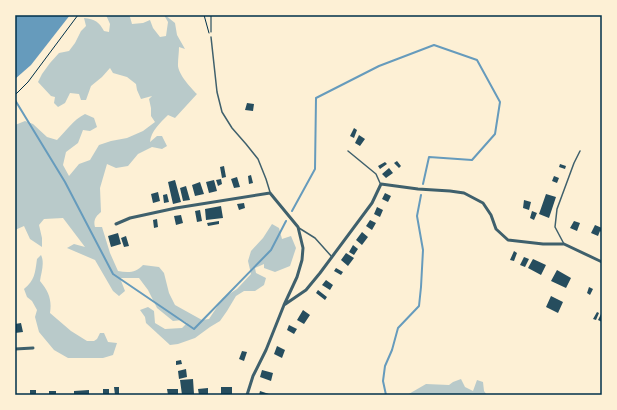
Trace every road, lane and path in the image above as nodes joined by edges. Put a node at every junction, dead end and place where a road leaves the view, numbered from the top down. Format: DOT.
graph roads {
  1 [pos="78,15"];
  2 [pos="204,15"];
  3 [pos="212,15"];
  4 [pos="211,37"];
  5 [pos="15,95"];
  6 [pos="348,152"];
  7 [pos="580,152"];
  8 [pos="381,184"];
  9 [pos="270,193"];
  10 [pos="116,224"];
  11 [pos="298,227"];
  12 [pos="564,244"];
  13 [pos="332,257"];
  14 [pos="602,262"];
  15 [pos="284,306"];
  16 [pos="33,348"];
  17 [pos="15,349"];
  18 [pos="247,395"];
  1 -- 5 [label="path"];
  2 -- 4 [label="path"];
  3 -- 4 [label="path"];
  4 -- 9 [label="lane"];
  6 -- 8 [label="lane"];
  7 -- 12 [label="lane"];
  8 -- 12 [label="street"];
  8 -- 13 [label="street"];
  9 -- 10 [label="street"];
  9 -- 11 [label="street"];
  11 -- 13 [label="lane"];
  11 -- 15 [label="street"];
  12 -- 14 [label="street"];
  13 -- 15 [label="street"];
  15 -- 18 [label="street"];
  16 -- 17 [label="street"];
}
